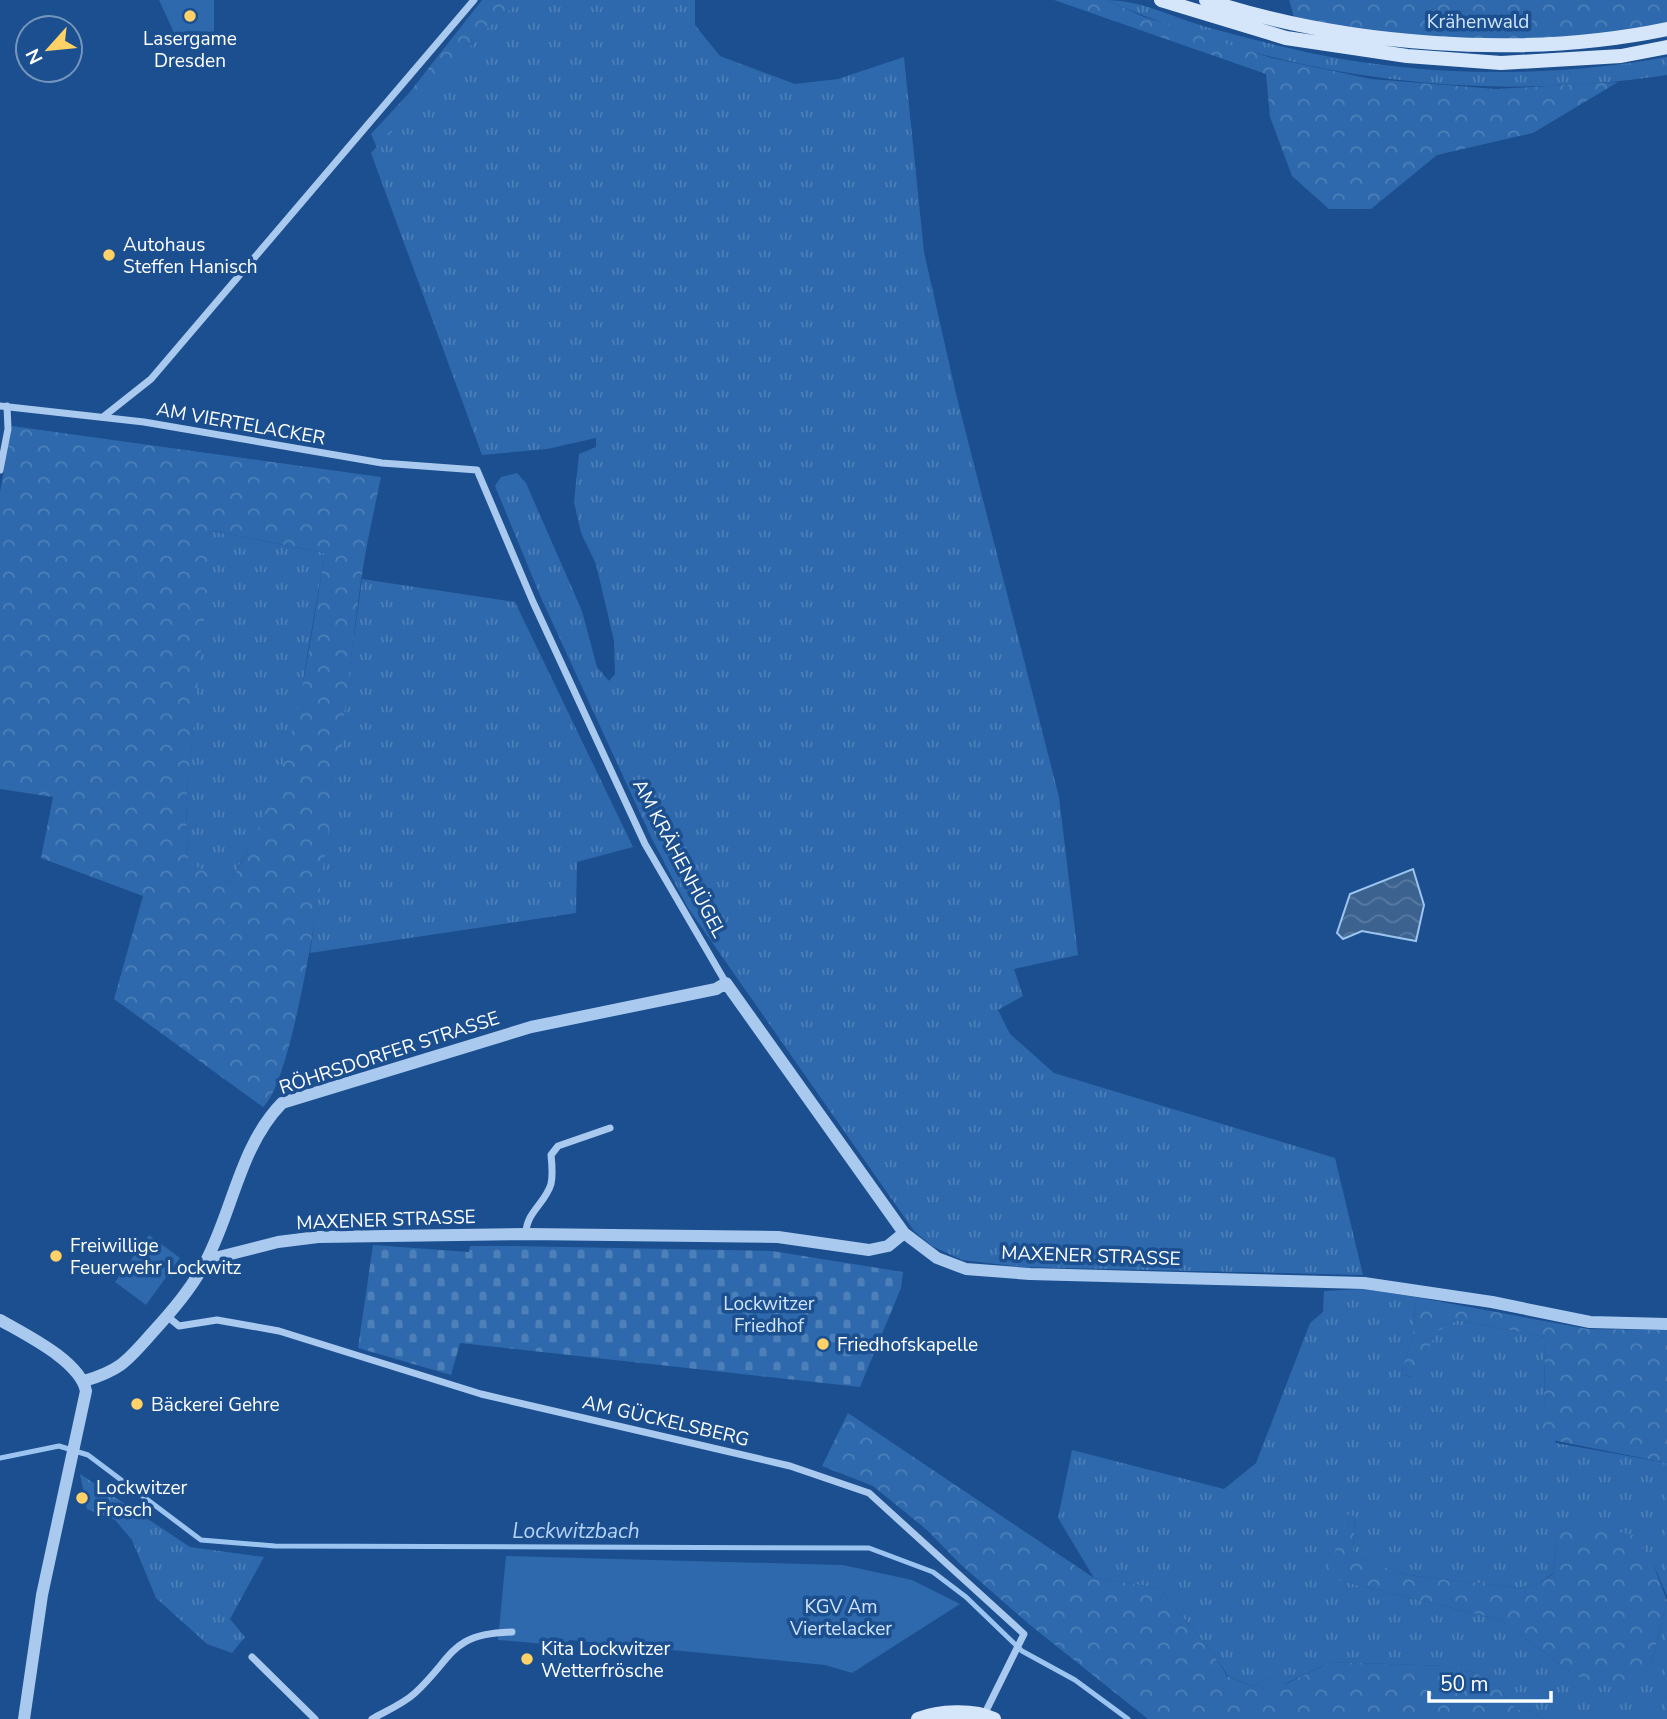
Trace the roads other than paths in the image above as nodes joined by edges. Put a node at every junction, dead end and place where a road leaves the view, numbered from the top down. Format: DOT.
graph roads {
  1 [pos="474,0"];
  2 [pos="1161,0"];
  3 [pos="1206,0"];
  4 [pos="1667,29"];
  5 [pos="1667,47"];
  6 [pos="4,406"];
  7 [pos="103,417"];
  8 [pos="0,470"];
  9 [pos="477,470"];
  10 [pos="726,983"];
  11 [pos="610,1128"];
  12 [pos="904,1233"];
  13 [pos="526,1234"];
  14 [pos="207,1260"];
  15 [pos="167,1316"];
  16 [pos="1,1323"];
  17 [pos="1667,1324"];
  18 [pos="84,1381"];
  19 [pos="512,1632"];
  20 [pos="252,1657"];
  21 [pos="989,1717"];
  22 [pos="24,1719"];
  23 [pos="315,1719"];
  24 [pos="372,1719"];
  25 [pos="918,1719"];
  1 -- 7 [label="street"];
  2 -- 5 [label="main road"];
  3 -- 4 [label="main road"];
  6 -- 7 [label="street, AM VIERTELACKER"];
  6 -- 8 [label="street"];
  7 -- 9 [label="street, AM VIERTELACKER"];
  9 -- 10 [label="street, AM KRÄHENHÜGEL"];
  10 -- 12 [label="street, AM KRÄHENHÜGEL"];
  10 -- 14 [label="street, RÖHRSDORFER STRASSE"];
  11 -- 13 [label="street"];
  12 -- 13 [label="street, MAXENER STRASSE"];
  12 -- 17 [label="street, MAXENER STRASSE"];
  13 -- 14 [label="street, MAXENER STRASSE"];
  14 -- 15 [label="street, RÖHRSDORFER STRASSE"];
  15 -- 18 [label="street, RÖHRSDORFER STRASSE"];
  15 -- 21 [label="street, AM GÜCKELSBERG"];
  16 -- 18 [label="street"];
  18 -- 22 [label="street"];
  19 -- 24 [label="street"];
  20 -- 23 [label="street"];
  21 -- 25 [label="main road"];
}
